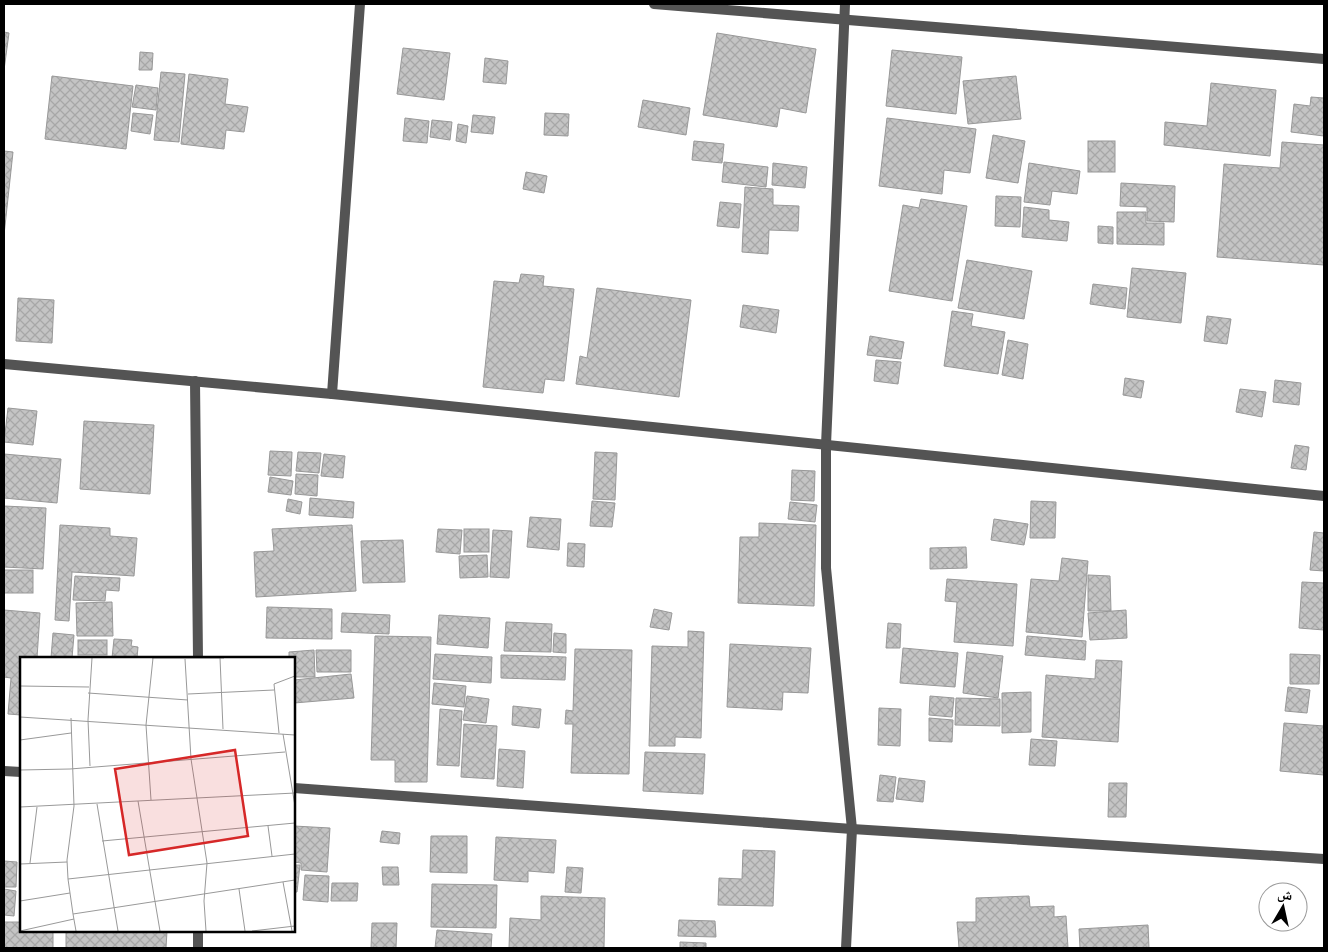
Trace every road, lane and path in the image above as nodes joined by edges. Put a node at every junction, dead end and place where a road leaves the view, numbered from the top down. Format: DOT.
graph roads {
  1 [pos="360,4"];
  2 [pos="654,4"];
  3 [pos="845,4"];
  4 [pos="843,20"];
  5 [pos="1324,59"];
  6 [pos="4,364"];
  7 [pos="194,380"];
  8 [pos="332,394"];
  9 [pos="826,446"];
  10 [pos="1324,496"];
  11 [pos="198,657"];
  12 [pos="4,771"];
  13 [pos="20,772"];
  14 [pos="295,788"];
  15 [pos="852,829"];
  16 [pos="1324,859"];
  17 [pos="198,932"];
  18 [pos="198,948"];
  19 [pos="846,948"];
  1 -- 8 [label="street"];
  2 -- 4 [label="street"];
  3 -- 4 [label="street"];
  4 -- 5 [label="street"];
  4 -- 9 [label="street"];
  6 -- 7 [label="street"];
  7 -- 8 [label="street"];
  7 -- 11 [label="street"];
  8 -- 9 [label="street"];
  9 -- 10 [label="street"];
  9 -- 15 [label="street"];
  12 -- 13 [label="street"];
  14 -- 15 [label="street"];
  15 -- 16 [label="street"];
  15 -- 19 [label="street"];
  17 -- 18 [label="street"];
}
